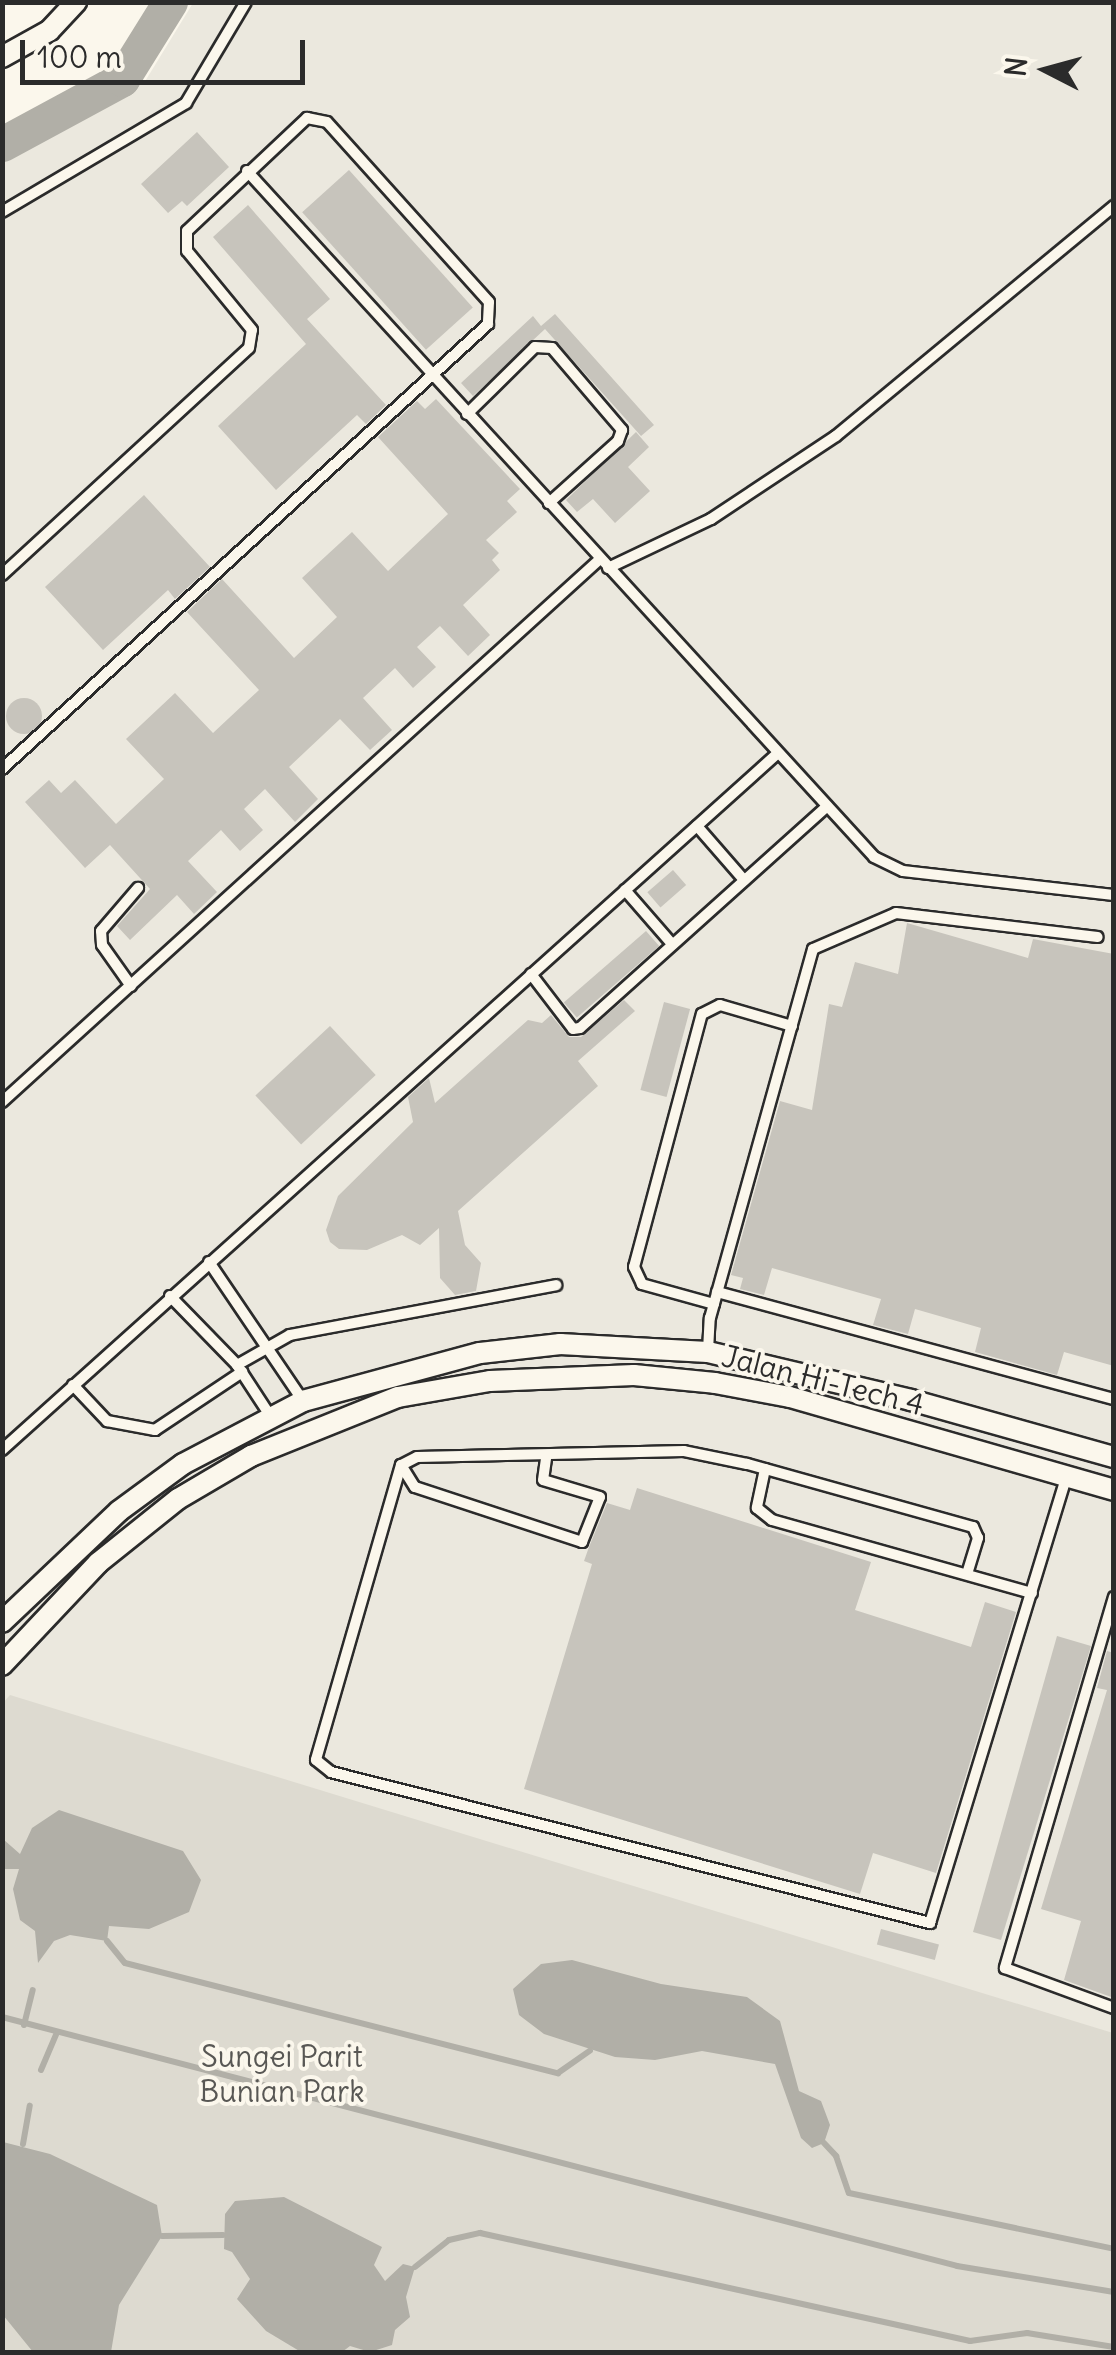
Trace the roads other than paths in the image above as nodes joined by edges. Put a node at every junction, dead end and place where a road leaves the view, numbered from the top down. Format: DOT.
graph roads {
  1 [pos="76,2"];
  2 [pos="246,2"];
  3 [pos="2,57"];
  4 [pos="247,171"];
  5 [pos="1114,206"];
  6 [pos="2,212"];
  7 [pos="432,376"];
  8 [pos="466,414"];
  9 [pos="549,503"];
  10 [pos="604,564"];
  11 [pos="2,575"];
  12 [pos="778,753"];
  13 [pos="2,769"];
  14 [pos="827,806"];
  15 [pos="697,826"];
  16 [pos="744,880"];
  17 [pos="138,888"];
  18 [pos="625,890"];
  19 [pos="1114,895"];
  20 [pos="1098,938"];
  21 [pos="672,944"];
  22 [pos="531,974"];
  23 [pos="131,986"];
  24 [pos="792,1026"];
  25 [pos="2,1102"];
  26 [pos="209,1262"];
  27 [pos="556,1285"];
  28 [pos="170,1296"];
  29 [pos="716,1298"];
  30 [pos="268,1344"];
  31 [pos="708,1352"];
  32 [pos="239,1369"];
  33 [pos="73,1385"];
  34 [pos="1114,1398"];
  35 [pos="303,1401"];
  36 [pos="271,1417"];
  37 [pos="2,1450"];
  38 [pos="1114,1457"];
  39 [pos="546,1458"];
  40 [pos="401,1465"];
  41 [pos="765,1468"];
  42 [pos="1067,1476"];
  43 [pos="1114,1490"];
  44 [pos="967,1574"];
  45 [pos="1032,1593"];
  46 [pos="1114,1596"];
  47 [pos="2,1622"];
  48 [pos="2,1665"];
  49 [pos="1114,2008"];
  1 -- 3 [label="street"];
  2 -- 6 [label="lane"];
  4 -- 7 [label="lane"];
  4 -- 7 [label="lane"];
  4 -- 11 [label="lane"];
  5 -- 10 [label="lane"];
  7 -- 8 [label="lane"];
  7 -- 13 [label="lane"];
  8 -- 9 [label="lane"];
  8 -- 9 [label="lane"];
  9 -- 10 [label="lane"];
  10 -- 12 [label="lane"];
  10 -- 23 [label="lane"];
  12 -- 14 [label="lane"];
  12 -- 15 [label="lane"];
  14 -- 16 [label="lane"];
  14 -- 19 [label="lane"];
  15 -- 16 [label="lane"];
  15 -- 18 [label="lane"];
  16 -- 21 [label="lane"];
  17 -- 23 [label="lane"];
  18 -- 21 [label="lane"];
  18 -- 22 [label="lane"];
  20 -- 24 [label="lane"];
  21 -- 22 [label="lane"];
  22 -- 26 [label="lane"];
  23 -- 25 [label="lane"];
  24 -- 29 [label="lane"];
  24 -- 29 [label="lane"];
  26 -- 28 [label="lane"];
  26 -- 30 [label="lane"];
  27 -- 30 [label="lane"];
  28 -- 32 [label="lane"];
  28 -- 33 [label="lane"];
  29 -- 31 [label="lane"];
  29 -- 34 [label="lane"];
  30 -- 32 [label="lane"];
  30 -- 35 [label="lane"];
  31 -- 35 [label="street, Jalan Hi-Tech 4"];
  31 -- 38 [label="street, Jalan Hi-Tech 4"];
  32 -- 33 [label="lane"];
  32 -- 36 [label="lane"];
  33 -- 37 [label="lane"];
  35 -- 36 [label="street, Jalan Hi-Tech 4"];
  36 -- 47 [label="street, Jalan Hi-Tech 4"];
  39 -- 40 [label="lane"];
  39 -- 40 [label="lane"];
  39 -- 41 [label="lane"];
  40 -- 45 [label="lane"];
  41 -- 44 [label="lane"];
  41 -- 44 [label="lane"];
  42 -- 43 [label="street, Jalan Hi-Tech 4"];
  42 -- 45 [label="lane"];
  42 -- 48 [label="street, Jalan Hi-Tech 4"];
  44 -- 45 [label="lane"];
  46 -- 49 [label="lane"];
}
